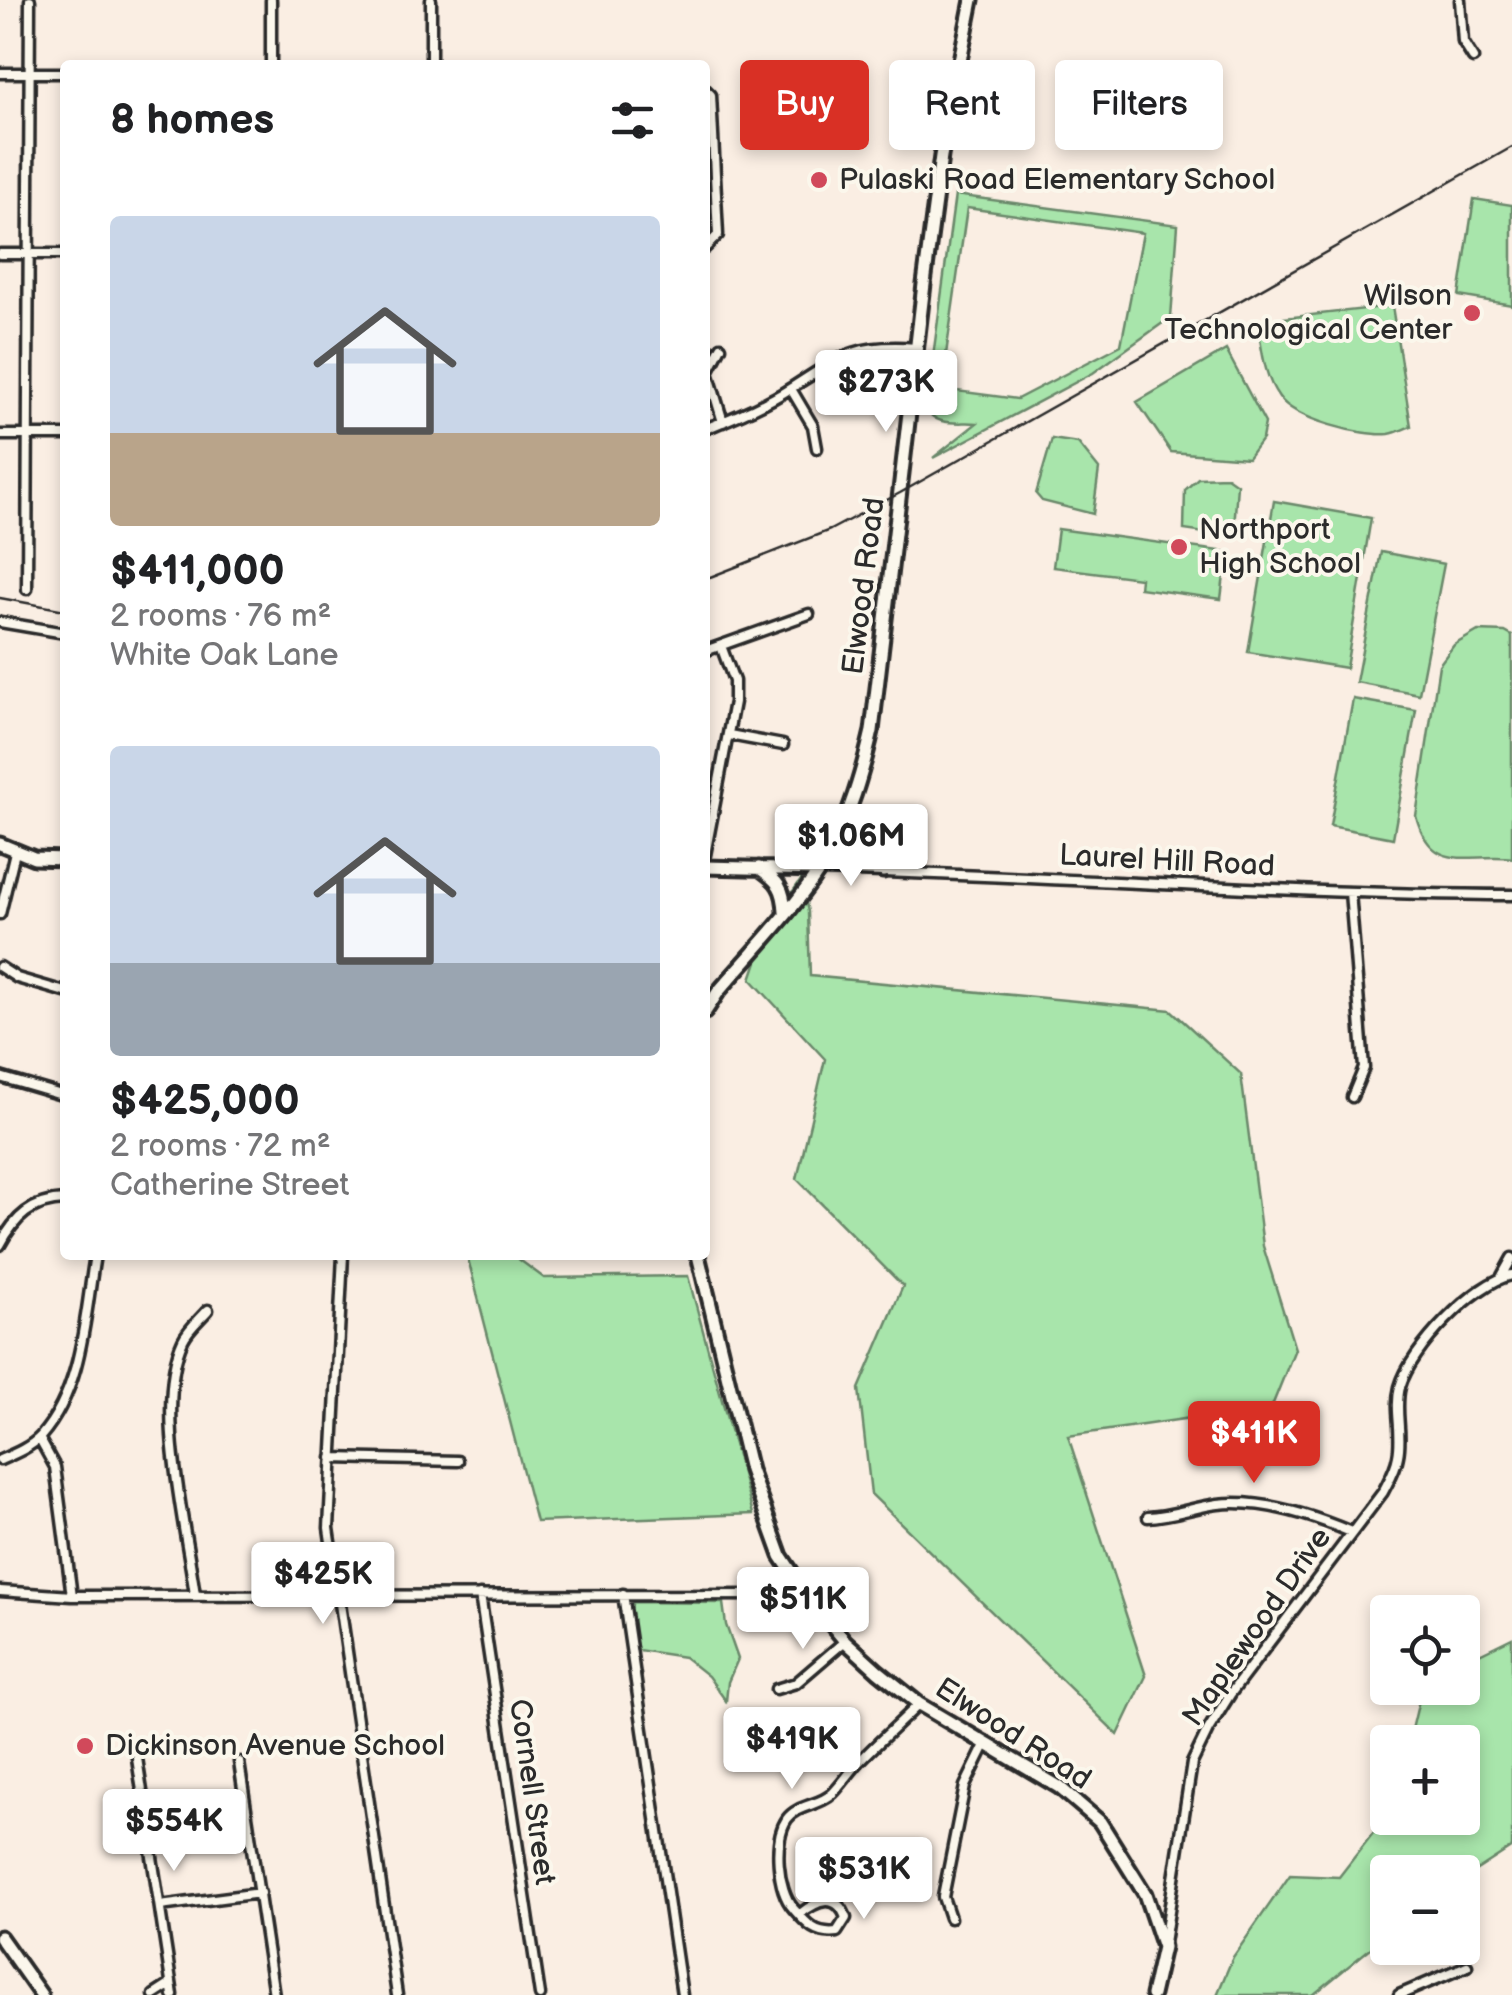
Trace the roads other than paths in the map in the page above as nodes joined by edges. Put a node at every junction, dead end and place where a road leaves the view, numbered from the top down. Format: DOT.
graph roads {
  1 [pos="30,0"];
  2 [pos="271,0"];
  3 [pos="431,0"];
  4 [pos="972,0"];
  5 [pos="1460,0"];
  6 [pos="1473,58"];
  7 [pos="271,60"];
  8 [pos="431,60"];
  9 [pos="0,73"];
  10 [pos="30,73"];
  11 [pos="60,73"];
  12 [pos="710,94"];
  13 [pos="710,243"];
  14 [pos="0,254"];
  15 [pos="29,254"];
  16 [pos="60,254"];
  17 [pos="721,347"];
  18 [pos="916,348"];
  19 [pos="710,368"];
  20 [pos="710,379"];
  21 [pos="790,388"];
  22 [pos="723,422"];
  23 [pos="710,427"];
  24 [pos="0,435"];
  25 [pos="28,435"];
  26 [pos="60,435"];
  27 [pos="818,448"];
  28 [pos="27,588"];
  29 [pos="809,614"];
  30 [pos="0,622"];
  31 [pos="60,632"];
  32 [pos="721,646"];
  33 [pos="710,649"];
  34 [pos="730,735"];
  35 [pos="783,745"];
  36 [pos="841,829"];
  37 [pos="710,830"];
  38 [pos="0,844"];
  39 [pos="15,852"];
  40 [pos="60,858"];
  41 [pos="710,867"];
  42 [pos="758,868"];
  43 [pos="819,870"];
  44 [pos="883,871"];
  45 [pos="1350,892"];
  46 [pos="1512,895"];
  47 [pos="784,912"];
  48 [pos="0,914"];
  49 [pos="0,967"];
  50 [pos="9,974"];
  51 [pos="0,980"];
  52 [pos="60,990"];
  53 [pos="710,1006"];
  54 [pos="0,1077"];
  55 [pos="60,1095"];
  56 [pos="1352,1096"];
  57 [pos="60,1200"];
  58 [pos="0,1244"];
  59 [pos="1512,1258"];
  60 [pos="94,1260"];
  61 [pos="343,1260"];
  62 [pos="699,1260"];
  63 [pos="1512,1274"];
  64 [pos="1501,1276"];
  65 [pos="208,1310"];
  66 [pos="39,1438"];
  67 [pos="332,1458"];
  68 [pos="0,1460"];
  69 [pos="458,1460"];
  70 [pos="1148,1517"];
  71 [pos="1351,1532"];
  72 [pos="0,1592"];
  73 [pos="623,1594"];
  74 [pos="196,1595"];
  75 [pos="338,1595"];
  76 [pos="480,1595"];
  77 [pos="72,1596"];
  78 [pos="806,1596"];
  79 [pos="845,1641"];
  80 [pos="776,1689"];
  81 [pos="919,1704"];
  82 [pos="985,1745"];
  83 [pos="137,1758"];
  84 [pos="239,1762"];
  85 [pos="260,1893"];
  86 [pos="160,1906"];
  87 [pos="800,1914"];
  88 [pos="950,1918"];
  89 [pos="0,1937"];
  90 [pos="1163,1947"];
  91 [pos="1467,1966"];
  92 [pos="171,1984"];
  93 [pos="40,1995"];
  94 [pos="154,1995"];
  95 [pos="173,1995"];
  96 [pos="274,1995"];
  97 [pos="398,1995"];
  98 [pos="540,1995"];
  99 [pos="682,1995"];
  100 [pos="1152,1995"];
  101 [pos="1398,1995"];
  1 -- 10 [label="street"];
  2 -- 7 [label="street"];
  3 -- 8 [label="street"];
  4 -- 18 [label="main road, Elwood Road"];
  5 -- 6 [label="street"];
  9 -- 10 [label="street"];
  10 -- 11 [label="street"];
  10 -- 15 [label="street"];
  12 -- 13 [label="street"];
  14 -- 15 [label="street"];
  15 -- 16 [label="street"];
  15 -- 25 [label="street"];
  17 -- 19 [label="street"];
  18 -- 21 [label="street"];
  18 -- 36 [label="main road, Elwood Road"];
  20 -- 22 [label="street"];
  21 -- 22 [label="street"];
  21 -- 27 [label="street"];
  22 -- 23 [label="street"];
  24 -- 25 [label="street"];
  25 -- 26 [label="street"];
  25 -- 28 [label="street"];
  29 -- 32 [label="street"];
  30 -- 31 [label="street"];
  32 -- 33 [label="street"];
  32 -- 34 [label="street"];
  34 -- 35 [label="street"];
  34 -- 37 [label="street"];
  36 -- 43 [label="main road, Elwood Road"];
  36 -- 44 [label="main road"];
  38 -- 39 [label="main road"];
  39 -- 40 [label="main road"];
  39 -- 48 [label="street"];
  41 -- 42 [label="main road"];
  42 -- 43 [label="main road"];
  42 -- 47 [label="main road"];
  43 -- 44 [label="street, Laurel Hill Road"];
  43 -- 47 [label="main road, Elwood Road"];
  44 -- 45 [label="street, Laurel Hill Road"];
  45 -- 46 [label="street, Laurel Hill Road"];
  45 -- 56 [label="street"];
  47 -- 53 [label="main road, Elwood Road"];
  49 -- 50 [label="street"];
  50 -- 51 [label="street"];
  50 -- 52 [label="street"];
  54 -- 55 [label="street"];
  57 -- 58 [label="street"];
  59 -- 64 [label="street"];
  60 -- 66 [label="street"];
  61 -- 67 [label="street"];
  62 -- 78 [label="main road, Elwood Road"];
  63 -- 64 [label="street, Maplewood Drive"];
  64 -- 71 [label="street, Maplewood Drive"];
  65 -- 74 [label="street"];
  66 -- 68 [label="street"];
  66 -- 77 [label="street"];
  67 -- 69 [label="street"];
  67 -- 75 [label="street"];
  70 -- 71 [label="street"];
  71 -- 90 [label="street, Maplewood Drive"];
  72 -- 77 [label="street"];
  73 -- 76 [label="street"];
  73 -- 78 [label="street"];
  73 -- 99 [label="street"];
  74 -- 75 [label="street"];
  74 -- 77 [label="street"];
  75 -- 76 [label="street"];
  75 -- 97 [label="street"];
  76 -- 98 [label="street, Cornell Street"];
  78 -- 79 [label="main road, Elwood Road"];
  79 -- 80 [label="street"];
  79 -- 81 [label="main road, Elwood Road"];
  81 -- 82 [label="main road, Elwood Road"];
  81 -- 87 [label="street"];
  82 -- 88 [label="street"];
  82 -- 90 [label="main road, Elwood Road"];
  83 -- 86 [label="street"];
  84 -- 85 [label="street"];
  85 -- 86 [label="street"];
  85 -- 96 [label="street"];
  86 -- 92 [label="street"];
  87 -- 87 [label="street"];
  89 -- 93 [label="main road"];
  90 -- 100 [label="main road"];
  91 -- 101 [label="street"];
  92 -- 94 [label="street"];
  92 -- 95 [label="street"];
}
